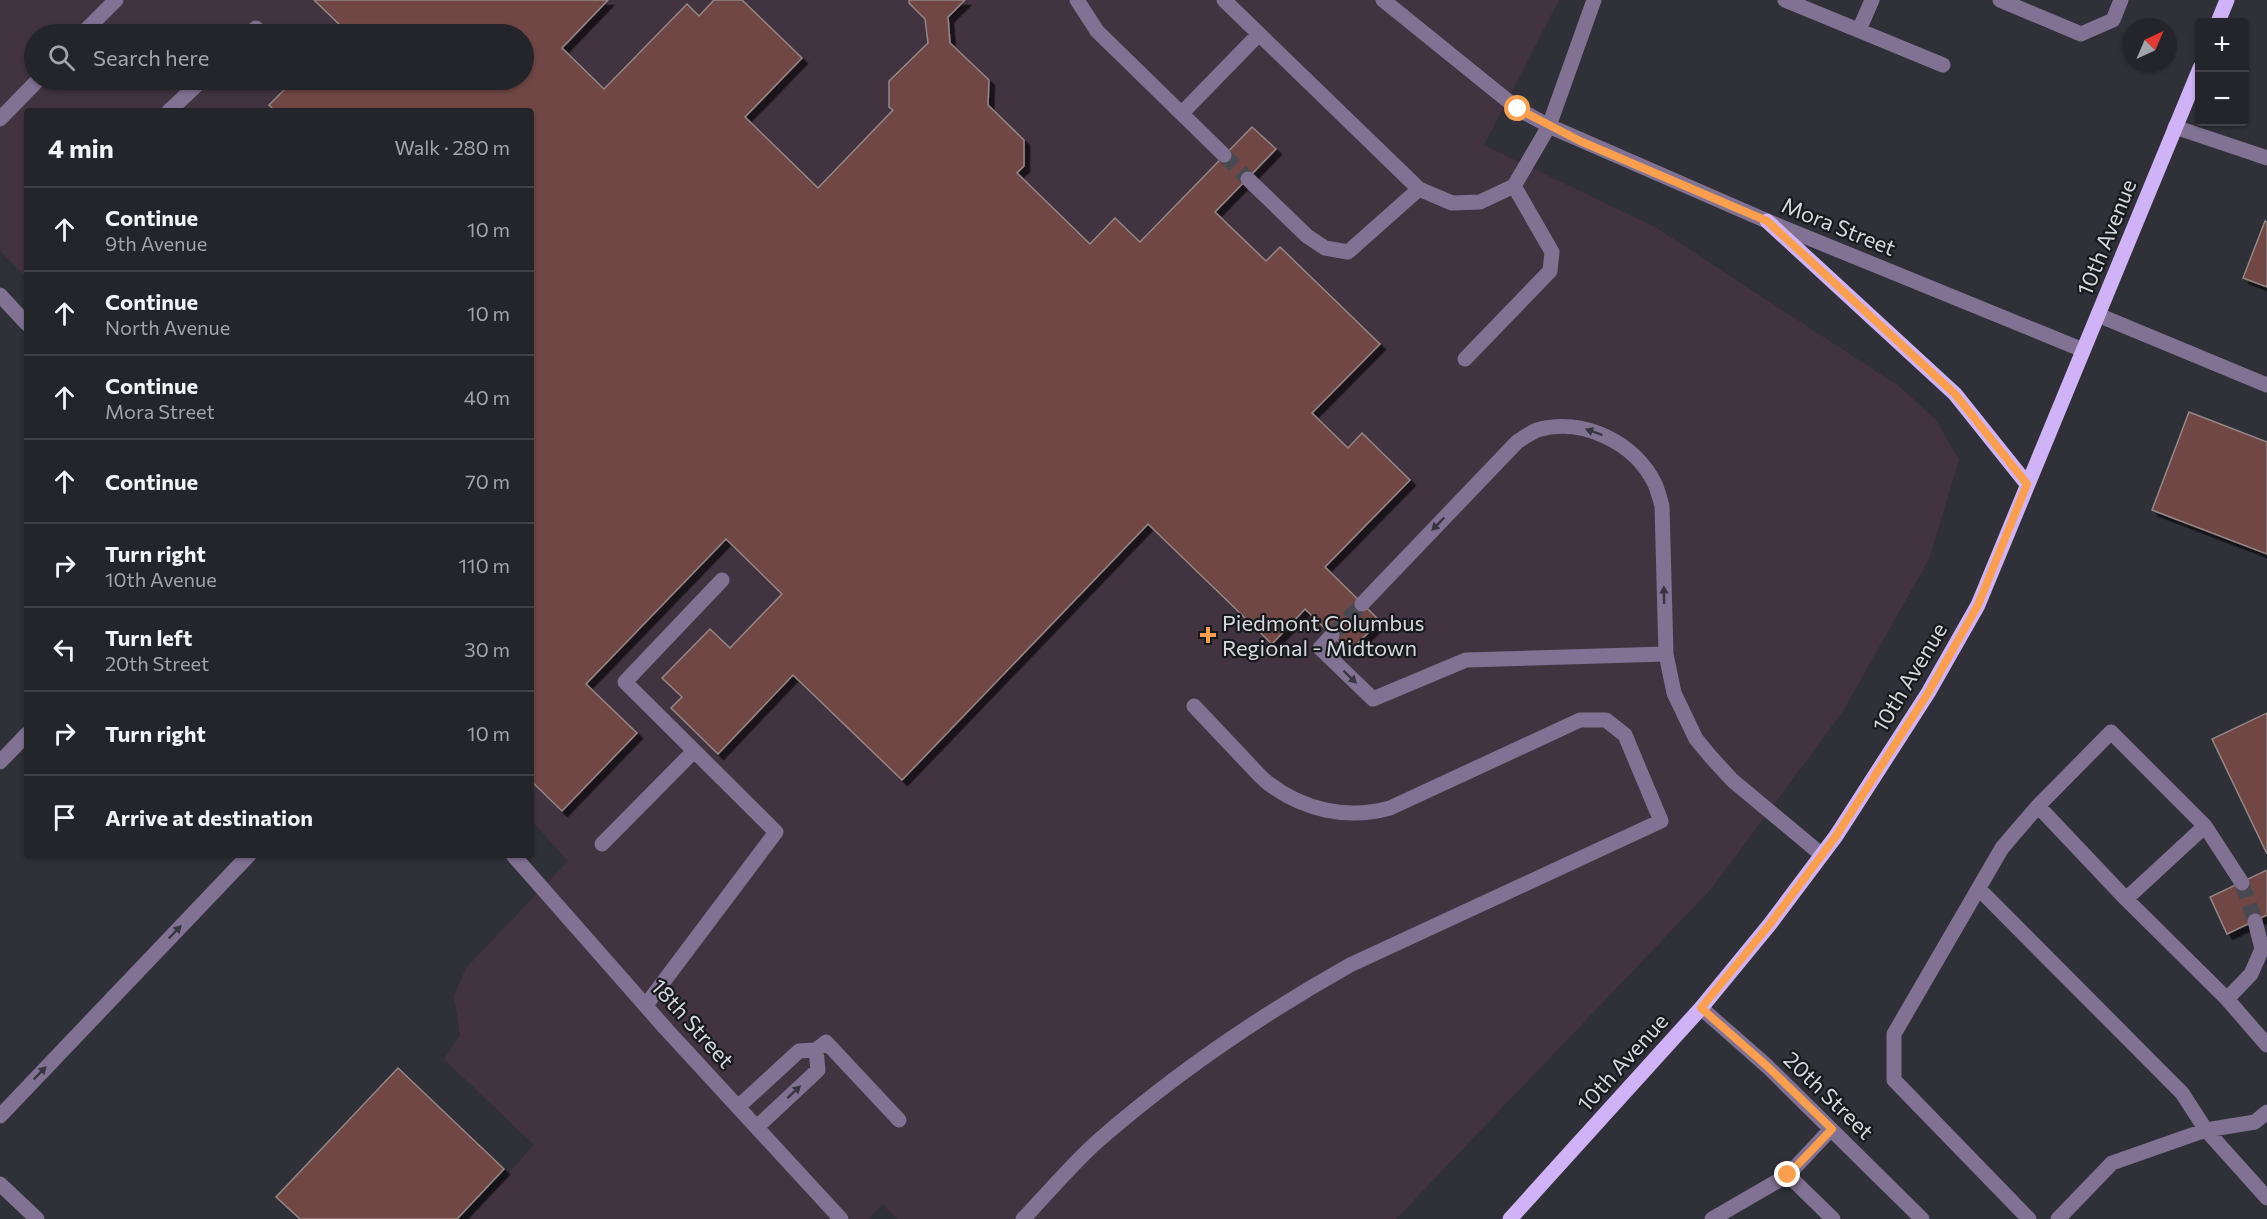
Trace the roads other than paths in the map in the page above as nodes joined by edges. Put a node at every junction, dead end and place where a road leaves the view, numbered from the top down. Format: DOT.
graph roads {
  1 [pos="116,0"];
  2 [pos="1077,0"];
  3 [pos="1224,0"];
  4 [pos="1383,0"];
  5 [pos="1594,0"];
  6 [pos="1785,0"];
  7 [pos="1872,0"];
  8 [pos="2000,0"];
  9 [pos="2121,0"];
  10 [pos="2227,0"];
  11 [pos="2220,18"];
  12 [pos="92,24"];
  13 [pos="1859,30"];
  14 [pos="1259,34"];
  15 [pos="1943,65"];
  16 [pos="2197,72"];
  17 [pos="29,90"];
  18 [pos="191,90"];
  19 [pos="172,108"];
  20 [pos="1182,113"];
  21 [pos="0,119"];
  22 [pos="1549,126"];
  23 [pos="2175,127"];
  24 [pos="1224,155"];
  25 [pos="2267,158"];
  26 [pos="1248,179"];
  27 [pos="1514,186"];
  28 [pos="1419,189"];
  29 [pos="1767,221"];
  30 [pos="0,295"];
  31 [pos="2098,315"];
  32 [pos="24,321"];
  33 [pos="2083,350"];
  34 [pos="1465,359"];
  35 [pos="2267,385"];
  36 [pos="2027,484"];
  37 [pos="722,580"];
  38 [pos="1362,604"];
  39 [pos="1332,636"];
  40 [pos="1666,654"];
  41 [pos="1194,706"];
  42 [pos="24,737"];
  43 [pos="694,751"];
  44 [pos="0,762"];
  45 [pos="2038,806"];
  46 [pos="2205,826"];
  47 [pos="602,844"];
  48 [pos="1822,855"];
  49 [pos="246,858"];
  50 [pos="516,858"];
  51 [pos="2242,883"];
  52 [pos="1979,889"];
  53 [pos="2126,899"];
  54 [pos="2255,921"];
  55 [pos="2227,999"];
  56 [pos="646,1005"];
  57 [pos="1701,1008"];
  58 [pos="2267,1045"];
  59 [pos="816,1050"];
  60 [pos="738,1107"];
  61 [pos="2267,1112"];
  62 [pos="0,1116"];
  63 [pos="899,1120"];
  64 [pos="757,1127"];
  65 [pos="1832,1129"];
  66 [pos="2206,1130"];
  67 [pos="1788,1175"];
  68 [pos="0,1184"];
  69 [pos="2267,1198"];
  70 [pos="37,1219"];
  71 [pos="841,1219"];
  72 [pos="1023,1219"];
  73 [pos="1510,1219"];
  74 [pos="1712,1219"];
  75 [pos="1833,1219"];
  76 [pos="1922,1219"];
  77 [pos="2029,1219"];
  78 [pos="2058,1219"];
  1 -- 12 [label="street"];
  2 -- 20 [label="street"];
  3 -- 14 [label="street"];
  4 -- 22 [label="street, Mora Street"];
  5 -- 22 [label="street"];
  6 -- 13 [label="street"];
  7 -- 13 [label="street"];
  8 -- 9 [label="street"];
  10 -- 11 [label="main road"];
  13 -- 15 [label="street"];
  14 -- 20 [label="street"];
  14 -- 28 [label="street"];
  16 -- 23 [label="main road, 10th Avenue"];
  17 -- 21 [label="street"];
  18 -- 19 [label="street"];
  20 -- 24 [label="street"];
  22 -- 27 [label="street"];
  22 -- 29 [label="street, Mora Street"];
  23 -- 25 [label="street"];
  23 -- 31 [label="main road, 10th Avenue"];
  26 -- 28 [label="street"];
  27 -- 28 [label="street"];
  27 -- 34 [label="street"];
  29 -- 33 [label="street, Mora Street"];
  29 -- 36 [label="main road"];
  30 -- 32 [label="street"];
  31 -- 33 [label="main road, 10th Avenue"];
  31 -- 35 [label="street"];
  33 -- 36 [label="main road, 10th Avenue"];
  36 -- 48 [label="main road, 10th Avenue"];
  37 -- 43 [label="street"];
  40 -- 38 [label="street, one-way"];
  39 -- 40 [label="street, one-way"];
  40 -- 48 [label="street"];
  41 -- 72 [label="street"];
  42 -- 44 [label="street"];
  43 -- 47 [label="street"];
  43 -- 56 [label="street"];
  45 -- 46 [label="street"];
  45 -- 52 [label="street"];
  45 -- 53 [label="street"];
  46 -- 51 [label="street"];
  46 -- 53 [label="street"];
  48 -- 57 [label="main road, 10th Avenue"];
  62 -- 49 [label="street, one-way"];
  50 -- 56 [label="street, 18th Street"];
  52 -- 66 [label="street"];
  52 -- 77 [label="street"];
  53 -- 55 [label="street"];
  54 -- 55 [label="street"];
  55 -- 58 [label="street"];
  56 -- 60 [label="street, 18th Street"];
  57 -- 65 [label="street, 20th Street"];
  57 -- 73 [label="main road, 10th Avenue"];
  59 -- 60 [label="street"];
  59 -- 63 [label="street"];
  64 -- 59 [label="street, one-way"];
  60 -- 64 [label="street, 18th Street"];
  61 -- 66 [label="street"];
  64 -- 71 [label="street, 18th Street"];
  65 -- 67 [label="street"];
  65 -- 76 [label="street, 20th Street"];
  66 -- 69 [label="street"];
  66 -- 78 [label="street"];
  67 -- 74 [label="street"];
  67 -- 75 [label="street"];
  68 -- 70 [label="street"];
}
